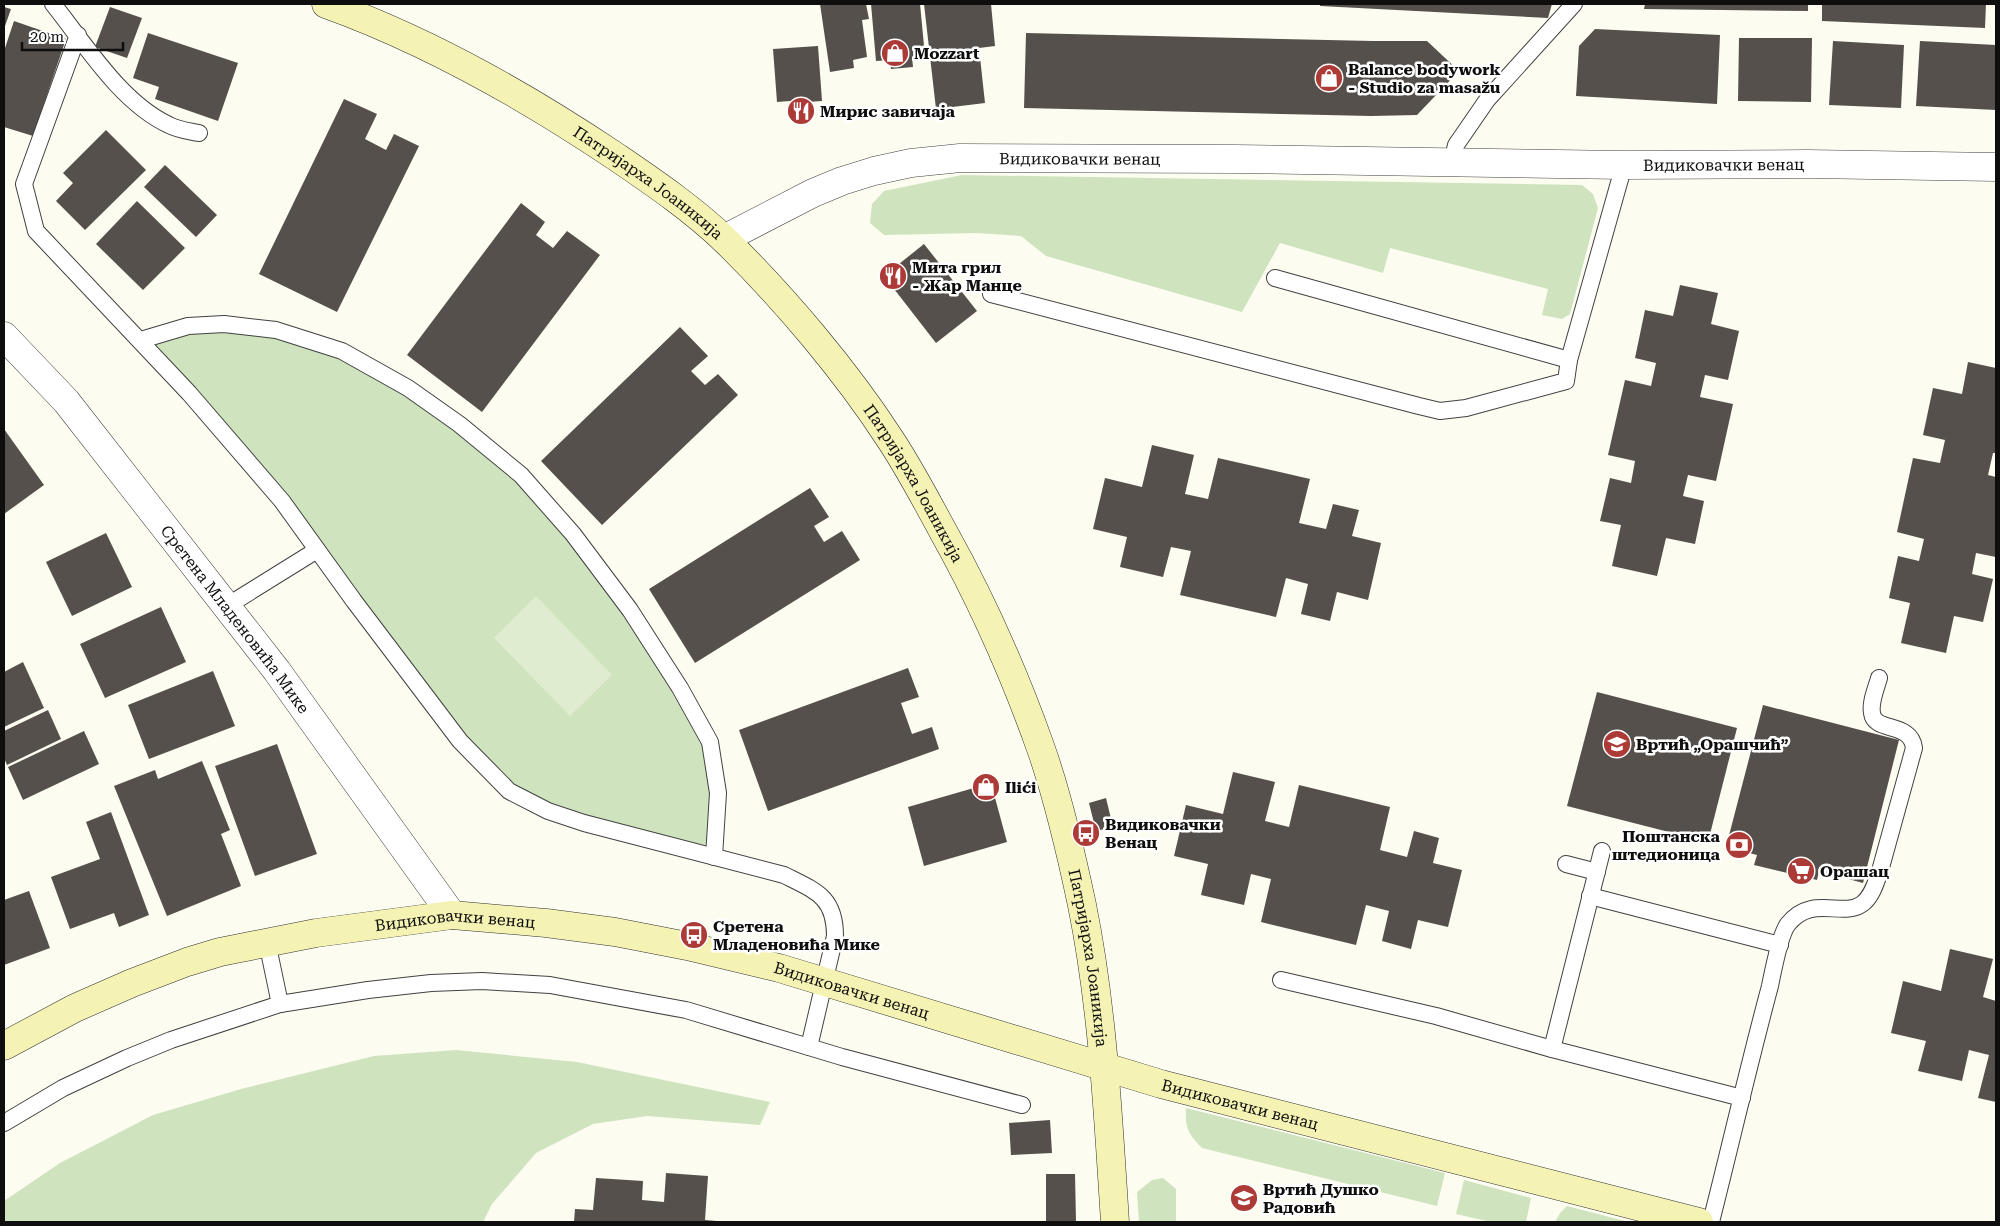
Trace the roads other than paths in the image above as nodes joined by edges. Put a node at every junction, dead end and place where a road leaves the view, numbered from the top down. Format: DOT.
graph roads {
  1 [pos="52,4"];
  2 [pos="326,4"];
  3 [pos="1574,4"];
  4 [pos="78,35"];
  5 [pos="199,133"];
  6 [pos="1452,162"];
  7 [pos="1624,165"];
  8 [pos="1996,168"];
  9 [pos="724,239"];
  10 [pos="1275,278"];
  11 [pos="991,294"];
  12 [pos="4,336"];
  13 [pos="141,340"];
  14 [pos="1569,360"];
  15 [pos="317,550"];
  16 [pos="227,606"];
  17 [pos="1879,678"];
  18 [pos="1602,851"];
  19 [pos="714,856"];
  20 [pos="1566,864"];
  21 [pos="1597,872"];
  22 [pos="1590,896"];
  23 [pos="452,914"];
  24 [pos="267,942"];
  25 [pos="1780,946"];
  26 [pos="1281,980"];
  27 [pos="825,981"];
  28 [pos="280,1004"];
  29 [pos="4,1046"];
  30 [pos="809,1047"];
  31 [pos="1552,1049"];
  32 [pos="1105,1068"];
  33 [pos="1742,1098"];
  34 [pos="1022,1105"];
  35 [pos="4,1123"];
  36 [pos="1115,1222"];
  37 [pos="1699,1222"];
  38 [pos="1711,1222"];
  1 -- 4 [label="lane"];
  2 -- 9 [label="street, Патријарха Јоаникија"];
  3 -- 6 [label="lane"];
  4 -- 5 [label="lane"];
  4 -- 13 [label="lane"];
  6 -- 7 [label="street, Видиковачки венац"];
  6 -- 9 [label="street, Видиковачки венац"];
  7 -- 8 [label="street, Видиковачки венац"];
  7 -- 14 [label="lane"];
  9 -- 32 [label="street, Патријарха Јоаникија"];
  10 -- 14 [label="lane"];
  11 -- 14 [label="lane"];
  12 -- 16 [label="street, Сретена Младеновића Мике"];
  13 -- 15 [label="lane"];
  13 -- 19 [label="lane"];
  15 -- 16 [label="lane"];
  15 -- 19 [label="lane"];
  16 -- 23 [label="street, Сретена Младеновића Мике"];
  17 -- 25 [label="lane"];
  18 -- 21 [label="lane"];
  19 -- 27 [label="lane"];
  20 -- 21 [label="lane"];
  21 -- 22 [label="lane"];
  22 -- 25 [label="lane"];
  22 -- 31 [label="lane"];
  23 -- 24 [label="street, Видиковачки венац"];
  23 -- 27 [label="street, Видиковачки венац"];
  24 -- 28 [label="lane"];
  24 -- 29 [label="street, Видиковачки венац"];
  25 -- 33 [label="lane"];
  26 -- 31 [label="lane"];
  27 -- 30 [label="lane"];
  27 -- 32 [label="street, Видиковачки венац"];
  28 -- 30 [label="lane"];
  28 -- 35 [label="lane"];
  30 -- 34 [label="lane"];
  31 -- 33 [label="lane"];
  32 -- 36 [label="street, Патријарха Јоаникија"];
  32 -- 37 [label="street, Видиковачки венац"];
  33 -- 38 [label="lane"];
}
